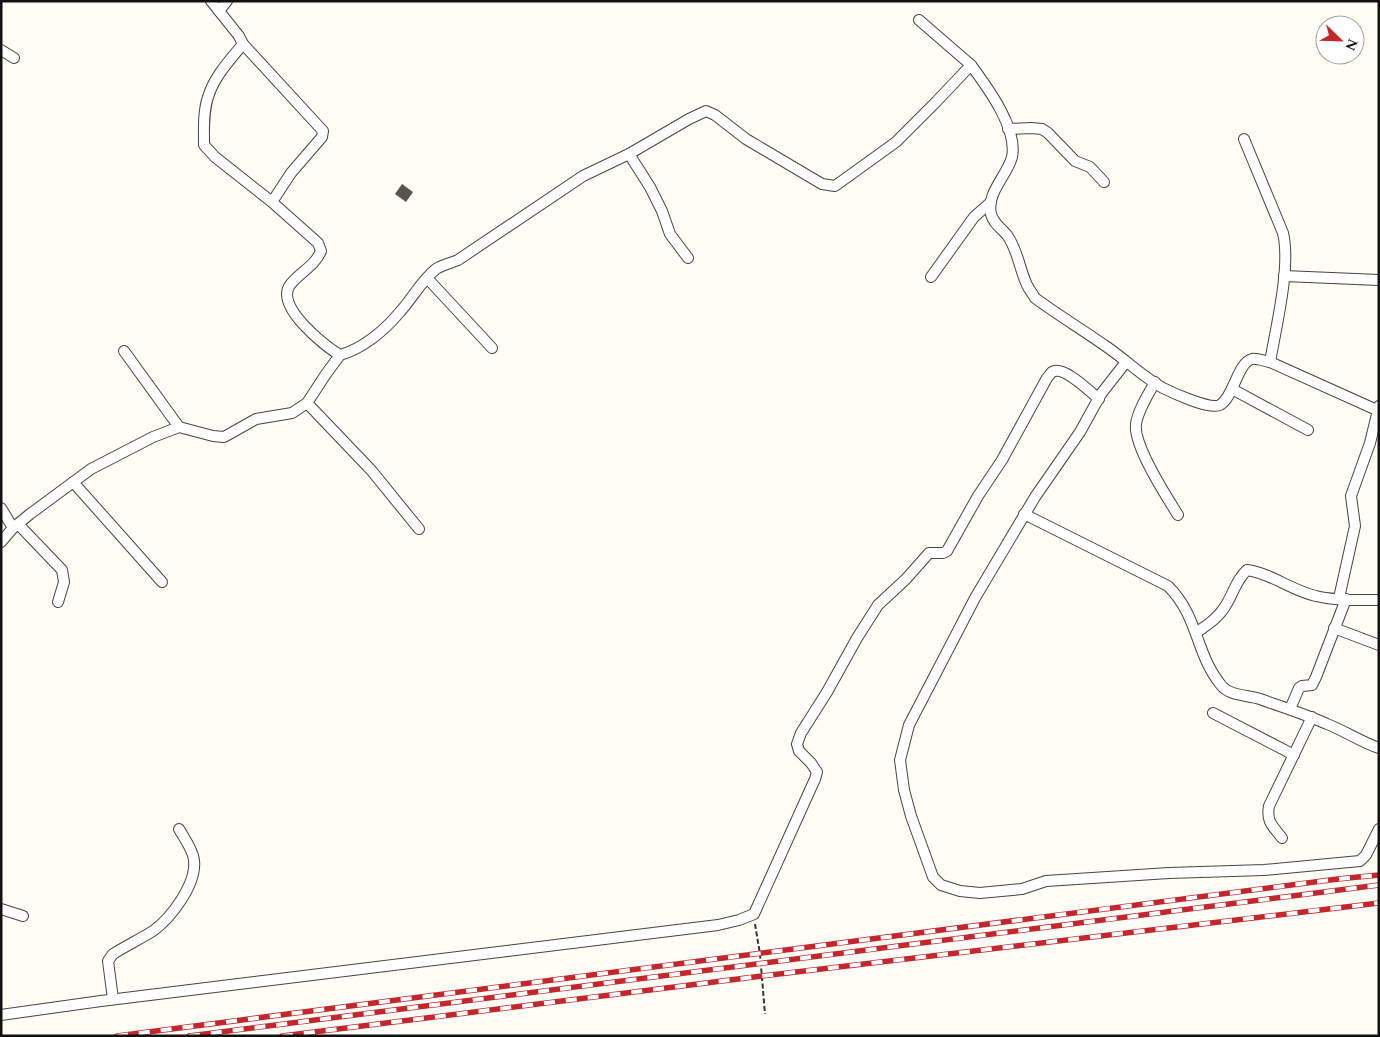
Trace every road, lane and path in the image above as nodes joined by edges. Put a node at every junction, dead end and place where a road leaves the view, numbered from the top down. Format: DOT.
graph roads {
  1 [pos="211,1"];
  2 [pos="227,1"];
  3 [pos="220,12"];
  4 [pos="919,20"];
  5 [pos="243,44"];
  6 [pos="1,50"];
  7 [pos="14,58"];
  8 [pos="971,65"];
  9 [pos="1008,129"];
  10 [pos="1244,139"];
  11 [pos="629,154"];
  12 [pos="1104,182"];
  13 [pos="272,202"];
  14 [pos="991,202"];
  15 [pos="688,258"];
  16 [pos="1284,276"];
  17 [pos="931,277"];
  18 [pos="427,278"];
  19 [pos="1379,280"];
  20 [pos="492,348"];
  21 [pos="124,351"];
  22 [pos="340,355"];
  23 [pos="1126,362"];
  24 [pos="1270,362"];
  25 [pos="1155,382"];
  26 [pos="1232,388"];
  27 [pos="1099,399"];
  28 [pos="307,403"];
  29 [pos="1378,409"];
  30 [pos="179,427"];
  31 [pos="1308,430"];
  32 [pos="73,482"];
  33 [pos="1,508"];
  34 [pos="1024,514"];
  35 [pos="1178,515"];
  36 [pos="16,526"];
  37 [pos="419,529"];
  38 [pos="1,542"];
  39 [pos="162,582"];
  40 [pos="1342,599"];
  41 [pos="1379,600"];
  42 [pos="58,602"];
  43 [pos="1334,628"];
  44 [pos="1197,632"];
  45 [pos="1379,645"];
  46 [pos="1290,709"];
  47 [pos="1213,712"];
  48 [pos="1312,717"];
  49 [pos="1379,748"];
  50 [pos="1294,755"];
  51 [pos="179,829"];
  52 [pos="1379,829"];
  53 [pos="1282,838"];
  54 [pos="1,909"];
  55 [pos="754,914"];
  56 [pos="23,916"];
  57 [pos="113,999"];
  58 [pos="766,1014"];
  59 [pos="1,1015"];
  1 -- 3 [label="street"];
  2 -- 3 [label="street"];
  3 -- 5 [label="street"];
  4 -- 8 [label="street"];
  5 -- 13 [label="street"];
  5 -- 13 [label="street"];
  6 -- 7 [label="street"];
  8 -- 9 [label="street"];
  8 -- 11 [label="street"];
  9 -- 12 [label="street"];
  9 -- 14 [label="street"];
  10 -- 16 [label="street"];
  11 -- 15 [label="street"];
  11 -- 18 [label="street"];
  13 -- 22 [label="street"];
  14 -- 17 [label="street"];
  14 -- 23 [label="street"];
  16 -- 19 [label="street"];
  16 -- 24 [label="street"];
  18 -- 20 [label="street"];
  18 -- 22 [label="street"];
  21 -- 30 [label="street"];
  22 -- 28 [label="street"];
  23 -- 25 [label="street"];
  23 -- 27 [label="street"];
  24 -- 26 [label="street"];
  24 -- 29 [label="street"];
  25 -- 26 [label="street"];
  25 -- 35 [label="street"];
  26 -- 31 [label="street"];
  27 -- 34 [label="street"];
  27 -- 55 [label="street"];
  28 -- 30 [label="street"];
  28 -- 37 [label="street"];
  29 -- 40 [label="street"];
  30 -- 32 [label="street"];
  32 -- 36 [label="street"];
  32 -- 39 [label="street"];
  33 -- 36 [label="street"];
  34 -- 44 [label="street"];
  34 -- 52 [label="street"];
  36 -- 38 [label="street"];
  36 -- 42 [label="street"];
  40 -- 41 [label="street"];
  40 -- 43 [label="street"];
  40 -- 44 [label="street"];
  43 -- 45 [label="street"];
  43 -- 46 [label="street"];
  44 -- 46 [label="street"];
  46 -- 48 [label="street"];
  47 -- 50 [label="street"];
  48 -- 49 [label="street"];
  48 -- 50 [label="street"];
  50 -- 53 [label="street"];
  51 -- 57 [label="street"];
  54 -- 56 [label="street"];
  55 -- 57 [label="street"];
  55 -- 58 [label="path"];
  57 -- 59 [label="street"];
}
